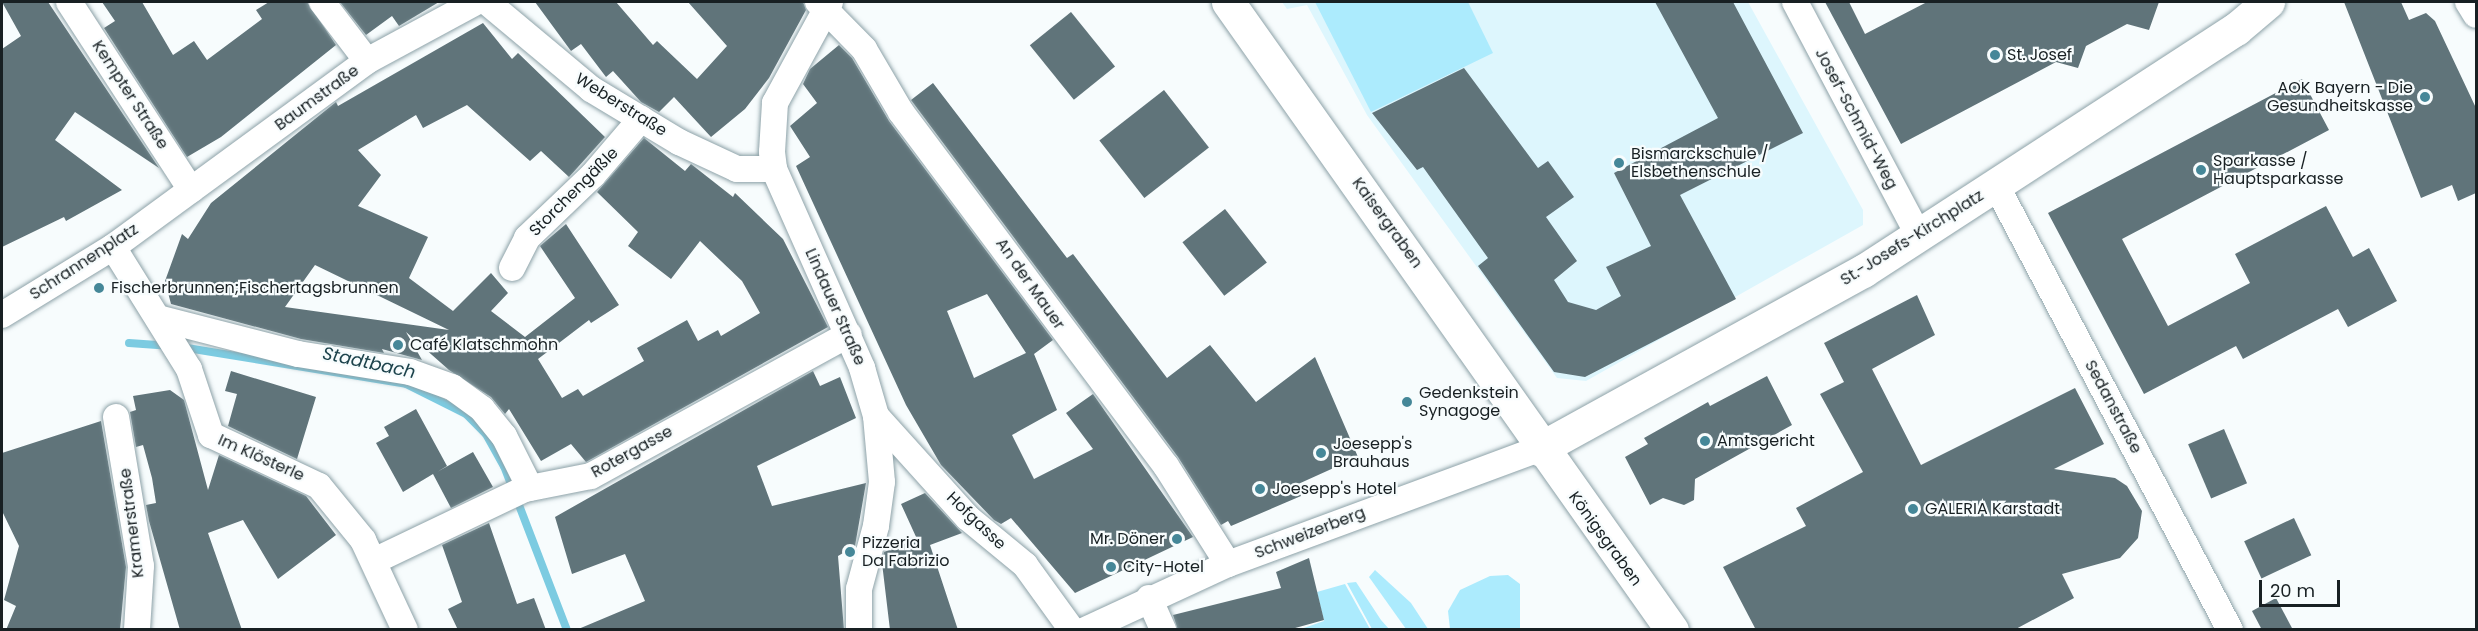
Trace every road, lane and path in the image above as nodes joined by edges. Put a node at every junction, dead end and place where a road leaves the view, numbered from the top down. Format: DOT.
graph roads {
  1 [pos="69,2"];
  2 [pos="322,2"];
  3 [pos="476,2"];
  4 [pos="487,2"];
  5 [pos="1228,2"];
  6 [pos="1794,2"];
  7 [pos="2268,2"];
  8 [pos="2468,2"];
  9 [pos="825,4"];
  10 [pos="2476,15"];
  11 [pos="367,61"];
  12 [pos="641,119"];
  13 [pos="774,169"];
  14 [pos="1996,185"];
  15 [pos="191,189"];
  16 [pos="166,207"];
  17 [pos="1919,236"];
  18 [pos="113,247"];
  19 [pos="512,268"];
  20 [pos="2,315"];
  21 [pos="162,327"];
  22 [pos="849,334"];
  23 [pos="876,416"];
  24 [pos="116,417"];
  25 [pos="1539,449"];
  26 [pos="519,492"];
  27 [pos="374,561"];
  28 [pos="1228,564"];
  29 [pos="1149,598"];
  30 [pos="137,630"];
  31 [pos="405,630"];
  32 [pos="859,630"];
  33 [pos="1072,630"];
  34 [pos="1085,630"];
  35 [pos="1162,630"];
  36 [pos="1672,630"];
  37 [pos="2230,630"];
  1 -- 15 [label="street, Kempter Straße"];
  2 -- 11 [label="street"];
  3 -- 11 [label="street, Baumstraße"];
  4 -- 12 [label="street, Weberstraße"];
  5 -- 25 [label="street, Kaisergraben"];
  6 -- 17 [label="street, Josef-Schmid-Weg"];
  7 -- 14 [label="street, St.-Josefs-Kirchplatz"];
  8 -- 10 [label="street"];
  9 -- 13 [label="street, Lindauer Straße"];
  9 -- 28 [label="street, An der Mauer"];
  11 -- 15 [label="street, Baumstraße"];
  12 -- 13 [label="street, Weberstraße"];
  12 -- 19 [label="street, Storchengäßle"];
  13 -- 22 [label="street, Lindauer Straße"];
  14 -- 17 [label="street, St.-Josefs-Kirchplatz"];
  14 -- 37 [label="street, Sedanstraße"];
  15 -- 16 [label="street, Baumstraße"];
  16 -- 18 [label="street, Schrannenplatz"];
  17 -- 25 [label="street, St.-Josefs-Kirchplatz"];
  18 -- 20 [label="street, Schrannenplatz"];
  18 -- 21 [label="street, Im Klösterle"];
  21 -- 26 [label="street"];
  21 -- 27 [label="street, Im Klösterle"];
  22 -- 23 [label="street, Lindauer Straße"];
  22 -- 26 [label="street, Rotergasse"];
  23 -- 32 [label="street, Lindauer Straße"];
  23 -- 33 [label="street, Hofgasse"];
  24 -- 30 [label="street, Kramerstraße"];
  25 -- 28 [label="street, Schweizerberg"];
  25 -- 36 [label="street, Königsgraben"];
  26 -- 27 [label="street, Rotergasse"];
  27 -- 31 [label="street, Im Klösterle"];
  28 -- 29 [label="street, Schweizerberg"];
  29 -- 34 [label="street, Schweizerberg"];
  29 -- 35 [label="street"];
}
